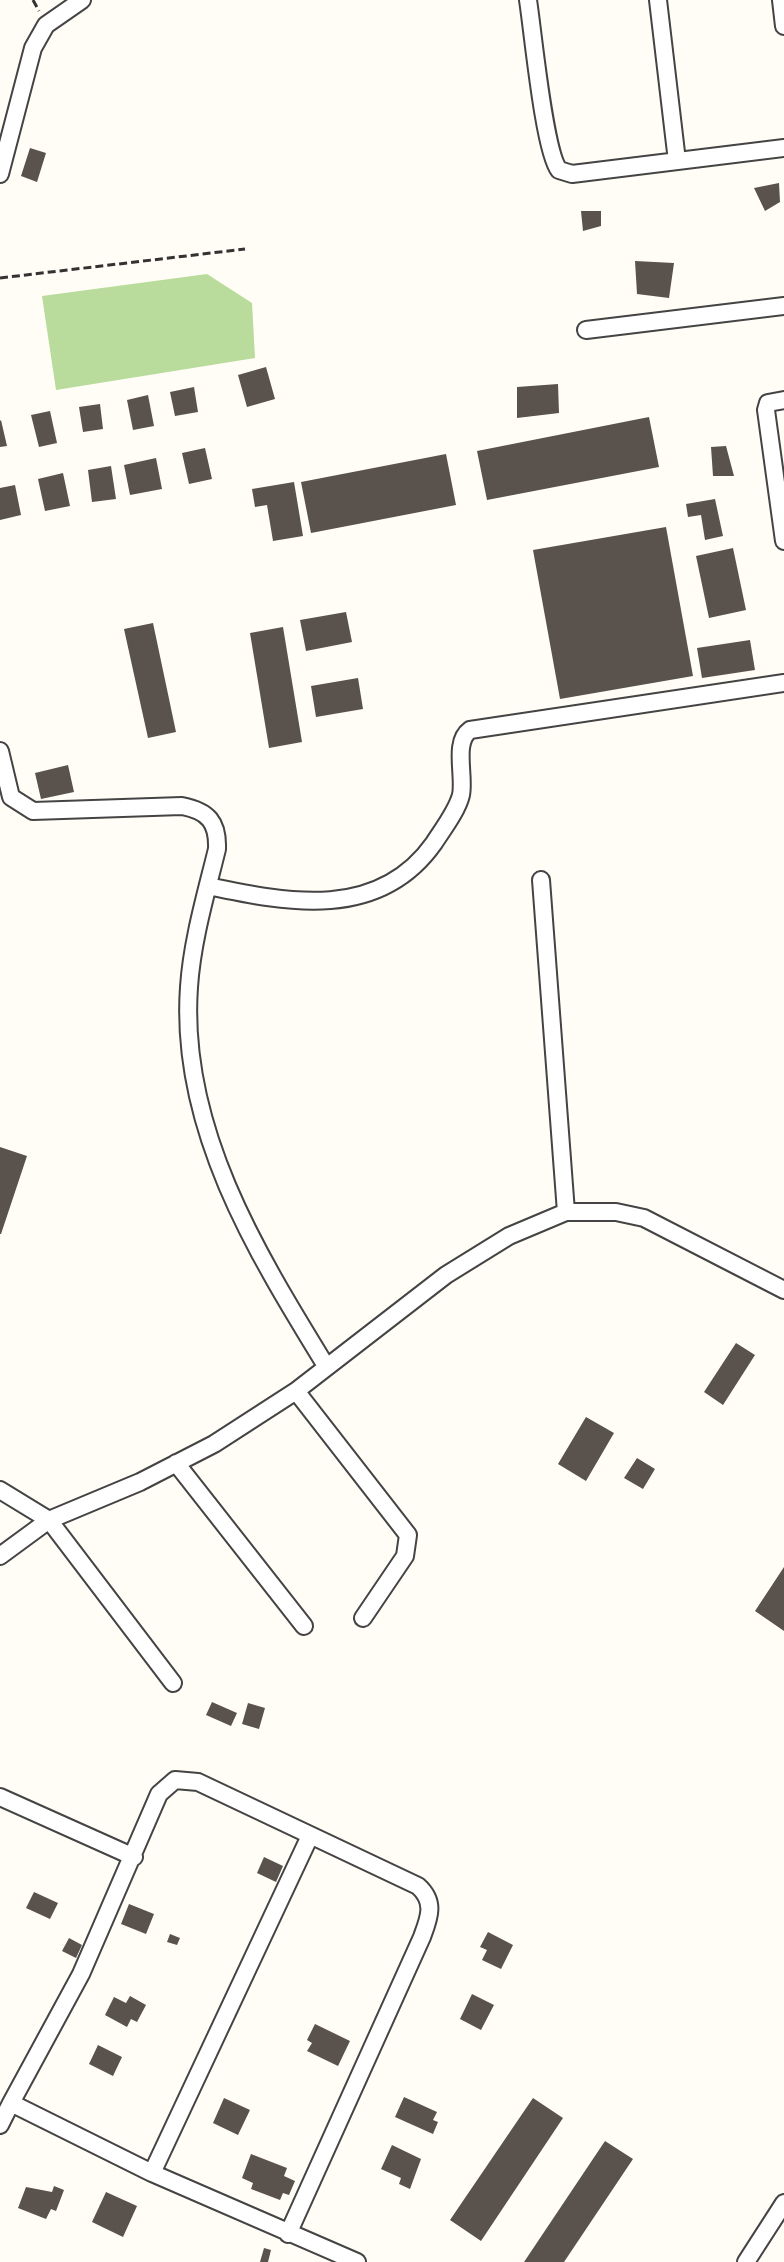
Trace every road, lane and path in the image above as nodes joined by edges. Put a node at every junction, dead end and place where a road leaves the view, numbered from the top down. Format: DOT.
graph roads {
  1 [pos="82,0"];
  2 [pos="528,0"];
  3 [pos="658,0"];
  4 [pos="781,0"];
  5 [pos="784,26"];
  6 [pos="784,148"];
  7 [pos="677,161"];
  8 [pos="0,174"];
  9 [pos="245,249"];
  10 [pos="0,278"];
  11 [pos="784,306"];
  12 [pos="586,330"];
  13 [pos="784,400"];
  14 [pos="784,541"];
  15 [pos="784,683"];
  16 [pos="1,760"];
  17 [pos="541,880"];
  18 [pos="208,886"];
  19 [pos="566,1212"];
  20 [pos="784,1290"];
  21 [pos="326,1366"];
  22 [pos="296,1391"];
  23 [pos="176,1463"];
  24 [pos="0,1490"];
  25 [pos="49,1520"];
  26 [pos="0,1556"];
  27 [pos="363,1618"];
  28 [pos="304,1626"];
  29 [pos="173,1683"];
  30 [pos="0,1797"];
  31 [pos="309,1838"];
  32 [pos="134,1857"];
  33 [pos="11,2103"];
  34 [pos="0,2125"];
  35 [pos="152,2173"];
  36 [pos="784,2203"];
  37 [pos="288,2234"];
  38 [pos="357,2262"];
  39 [pos="746,2262"];
  1 -- 8 [label="street"];
  2 -- 7 [label="street"];
  3 -- 7 [label="street"];
  4 -- 5 [label="street"];
  6 -- 7 [label="street"];
  9 -- 10 [label="path"];
  11 -- 12 [label="street"];
  13 -- 14 [label="street"];
  15 -- 18 [label="street"];
  16 -- 18 [label="street"];
  17 -- 19 [label="street"];
  18 -- 21 [label="street"];
  19 -- 20 [label="street"];
  19 -- 21 [label="street"];
  21 -- 22 [label="street"];
  22 -- 23 [label="street"];
  22 -- 27 [label="street"];
  23 -- 25 [label="street"];
  23 -- 28 [label="street"];
  24 -- 25 [label="street"];
  25 -- 26 [label="street"];
  25 -- 29 [label="street"];
  30 -- 32 [label="street"];
  31 -- 32 [label="street"];
  31 -- 35 [label="street"];
  31 -- 37 [label="street"];
  32 -- 33 [label="street"];
  33 -- 34 [label="street"];
  33 -- 35 [label="street"];
  35 -- 37 [label="street"];
  36 -- 39 [label="street"];
  37 -- 38 [label="street"];
}
